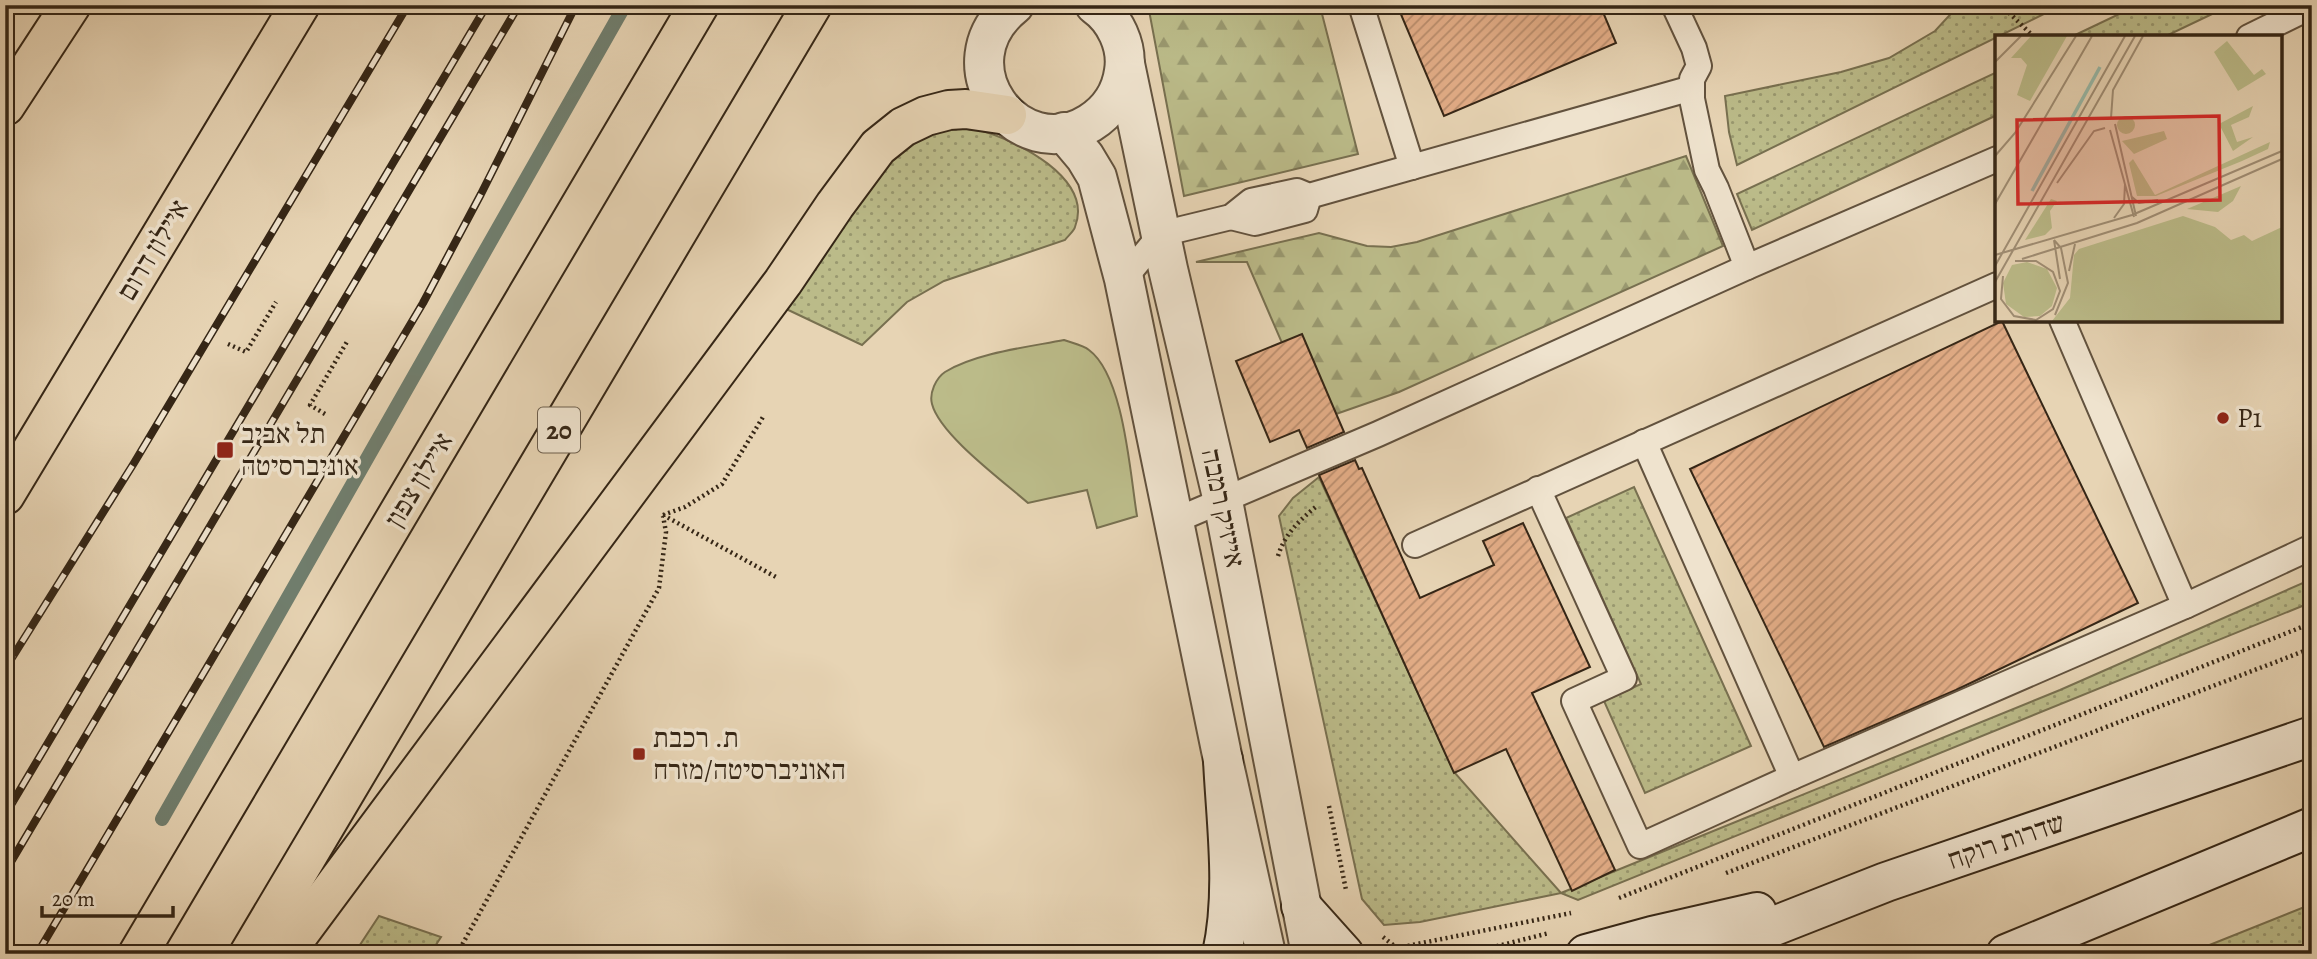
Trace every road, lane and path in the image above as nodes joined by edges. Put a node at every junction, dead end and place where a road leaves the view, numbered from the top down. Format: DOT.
graph roads {
  1 [pos="71,5"];
  2 [pos="300,5"];
  3 [pos="699,5"];
  4 [pos="812,5"];
  5 [pos="1014,5"];
  6 [pos="1095,5"];
  7 [pos="1361,5"];
  8 [pos="1674,5"];
  9 [pos="2001,5"];
  10 [pos="2312,6"];
  11 [pos="2032,35"];
  12 [pos="2253,35"];
  13 [pos="1125,64"];
  14 [pos="1692,89"];
  15 [pos="10,97"];
  16 [pos="1007,115"];
  17 [pos="1064,132"];
  18 [pos="1995,160"];
  19 [pos="1412,167"];
  20 [pos="1165,252"];
  21 [pos="1746,267"];
  22 [pos="1124,279"];
  23 [pos="1995,286"];
  24 [pos="276,302"];
  25 [pos="2063,322"];
  26 [pos="348,340"];
  27 [pos="228,344"];
  28 [pos="325,414"];
  29 [pos="763,417"];
  30 [pos="1644,442"];
  31 [pos="1538,489"];
  32 [pos="5,495"];
  33 [pos="1223,501"];
  34 [pos="1318,505"];
  35 [pos="663,515"];
  36 [pos="1174,521"];
  37 [pos="1415,545"];
  38 [pos="2312,547"];
  39 [pos="1278,557"];
  40 [pos="776,577"];
  41 [pos="2185,606"];
  42 [pos="2312,623"];
  43 [pos="2312,648"];
  44 [pos="2312,736"];
  45 [pos="1223,760"];
  46 [pos="1792,777"];
  47 [pos="2312,827"];
  48 [pos="1717,876"];
  49 [pos="1886,882"];
  50 [pos="1608,903"];
  51 [pos="1301,906"];
  52 [pos="1582,911"];
  53 [pos="1550,933"];
  54 [pos="1397,948"];
  55 [pos="1486,949"];
  56 [pos="138,954"];
  57 [pos="249,954"];
  58 [pos="284,954"];
  59 [pos="457,954"];
  60 [pos="1222,954"];
  61 [pos="1266,954"];
  62 [pos="1311,954"];
  63 [pos="1344,954"];
  64 [pos="1586,954"];
  65 [pos="1703,954"];
  66 [pos="2006,954"];
  1 -- 15 [label="highway"];
  2 -- 32 [label="highway, איילון דרום"];
  3 -- 56 [label="highway, איילון צפון"];
  4 -- 57 [label="highway, 20"];
  5 -- 16 [label="street"];
  6 -- 13 [label="street, אייזיק רמבה"];
  7 -- 19 [label="lane"];
  8 -- 14 [label="lane"];
  9 -- 11 [label="path"];
  10 -- 12 [label="lane"];
  13 -- 17 [label="street"];
  13 -- 20 [label="street, אייזיק רמבה"];
  14 -- 19 [label="lane"];
  14 -- 21 [label="lane"];
  16 -- 17 [label="street"];
  16 -- 58 [label="highway"];
  17 -- 22 [label="street, אייזיק רמבה"];
  18 -- 21 [label="lane"];
  19 -- 20 [label="lane"];
  20 -- 22 [label="lane"];
  20 -- 22 [label="lane"];
  20 -- 33 [label="street, אייזיק רמבה"];
  21 -- 33 [label="lane"];
  22 -- 36 [label="street, אייזיק רמבה"];
  23 -- 30 [label="lane"];
  24 -- 27 [label="path"];
  25 -- 41 [label="lane"];
  26 -- 28 [label="path"];
  29 -- 35 [label="path"];
  30 -- 31 [label="lane"];
  30 -- 46 [label="lane"];
  31 -- 37 [label="lane"];
  31 -- 46 [label="lane"];
  33 -- 36 [label="lane"];
  33 -- 51 [label="street, אייזיק רמבה"];
  34 -- 39 [label="path"];
  35 -- 40 [label="path"];
  35 -- 59 [label="path"];
  36 -- 45 [label="street, אייזיק רמבה"];
  38 -- 41 [label="lane"];
  41 -- 46 [label="lane"];
  42 -- 50 [label="path"];
  43 -- 48 [label="path"];
  44 -- 49 [label="street, שדרות רוקח"];
  45 -- 60 [label="street"];
  45 -- 61 [label="street, אייזיק רמבה"];
  47 -- 66 [label="street"];
  49 -- 64 [label="street"];
  49 -- 65 [label="street, שדרות רוקח"];
  51 -- 62 [label="street, אייזיק רמבה"];
  51 -- 63 [label="street"];
  52 -- 54 [label="path"];
  53 -- 55 [label="path"];
}
